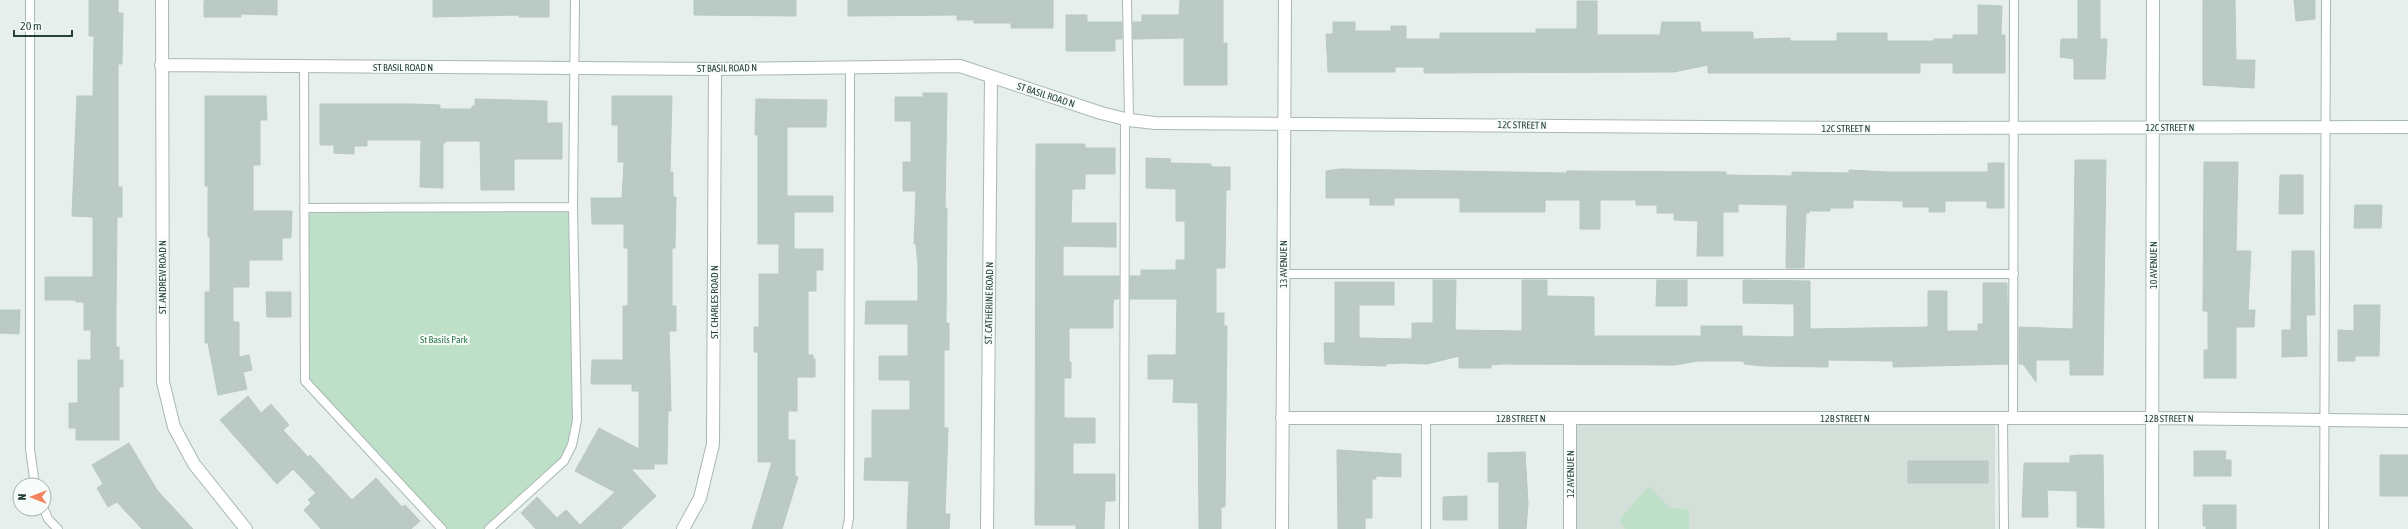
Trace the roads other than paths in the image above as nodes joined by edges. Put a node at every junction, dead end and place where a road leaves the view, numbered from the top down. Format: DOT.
graph roads {
  1 [pos="30,0"];
  2 [pos="162,0"];
  3 [pos="575,0"];
  4 [pos="1127,0"];
  5 [pos="1285,0"];
  6 [pos="2014,0"];
  7 [pos="2153,0"];
  8 [pos="2326,0"];
  9 [pos="161,65"];
  10 [pos="304,66"];
  11 [pos="850,66"];
  12 [pos="575,68"];
  13 [pos="715,69"];
  14 [pos="991,77"];
  15 [pos="1127,120"];
  16 [pos="1283,122"];
  17 [pos="2153,127"];
  18 [pos="2326,127"];
  19 [pos="2408,127"];
  20 [pos="2015,128"];
  21 [pos="573,206"];
  22 [pos="304,208"];
  23 [pos="1283,274"];
  24 [pos="2014,274"];
  25 [pos="1282,418"];
  26 [pos="1426,418"];
  27 [pos="1570,418"];
  28 [pos="2153,418"];
  29 [pos="2008,419"];
  30 [pos="2324,420"];
  31 [pos="2408,421"];
  32 [pos="34,477"];
  33 [pos="47,517"];
  34 [pos="58,529"];
  35 [pos="246,529"];
  36 [pos="442,529"];
  37 [pos="489,529"];
  38 [pos="683,529"];
  39 [pos="847,529"];
  40 [pos="987,529"];
  41 [pos="1124,529"];
  42 [pos="1282,529"];
  43 [pos="1426,529"];
  44 [pos="1570,529"];
  45 [pos="2004,529"];
  46 [pos="2152,529"];
  47 [pos="2324,529"];
  1 -- 32 [label="lane"];
  2 -- 9 [label="street, ST. ANDREW ROAD N"];
  3 -- 12 [label="lane"];
  4 -- 15 [label="lane"];
  5 -- 16 [label="street, 13 AVENUE N"];
  6 -- 20 [label="lane"];
  7 -- 17 [label="street, 10 AVENUE N"];
  8 -- 18 [label="lane"];
  9 -- 10 [label="street, ST BASIL ROAD N"];
  9 -- 35 [label="street, ST. ANDREW ROAD N"];
  10 -- 12 [label="street, ST BASIL ROAD N"];
  10 -- 22 [label="lane"];
  11 -- 13 [label="street, ST BASIL ROAD N"];
  11 -- 14 [label="street, ST BASIL ROAD N"];
  11 -- 39 [label="lane"];
  12 -- 13 [label="street, ST BASIL ROAD N"];
  12 -- 21 [label="lane"];
  13 -- 38 [label="street, ST. CHARLES ROAD N"];
  14 -- 15 [label="street, ST BASIL ROAD N"];
  14 -- 40 [label="street, ST. CATHERINE ROAD N"];
  15 -- 16 [label="street, ST BASIL ROAD N"];
  15 -- 41 [label="lane"];
  16 -- 20 [label="street, 12C STREET N"];
  16 -- 23 [label="street, 13 AVENUE N"];
  17 -- 18 [label="street, 12C STREET N"];
  17 -- 20 [label="street, 12C STREET N"];
  17 -- 28 [label="street, 10 AVENUE N"];
  18 -- 19 [label="street, 12C STREET N"];
  18 -- 30 [label="lane"];
  20 -- 24 [label="lane"];
  21 -- 22 [label="lane"];
  21 -- 37 [label="lane"];
  22 -- 36 [label="lane"];
  23 -- 24 [label="lane"];
  23 -- 25 [label="street, 13 AVENUE N"];
  24 -- 29 [label="lane"];
  25 -- 26 [label="street, 12B STREET N"];
  25 -- 42 [label="street, 13 AVENUE N"];
  26 -- 27 [label="street, 12B STREET N"];
  26 -- 43 [label="lane"];
  27 -- 29 [label="street, 12B STREET N"];
  27 -- 44 [label="street, 12 AVENUE N"];
  28 -- 29 [label="street, 12B STREET N"];
  28 -- 30 [label="street, 12B STREET N"];
  28 -- 46 [label="street, 10 AVENUE N"];
  29 -- 45 [label="lane"];
  30 -- 31 [label="street, 12B STREET N"];
  30 -- 47 [label="lane"];
  33 -- 34 [label="lane"];
}
